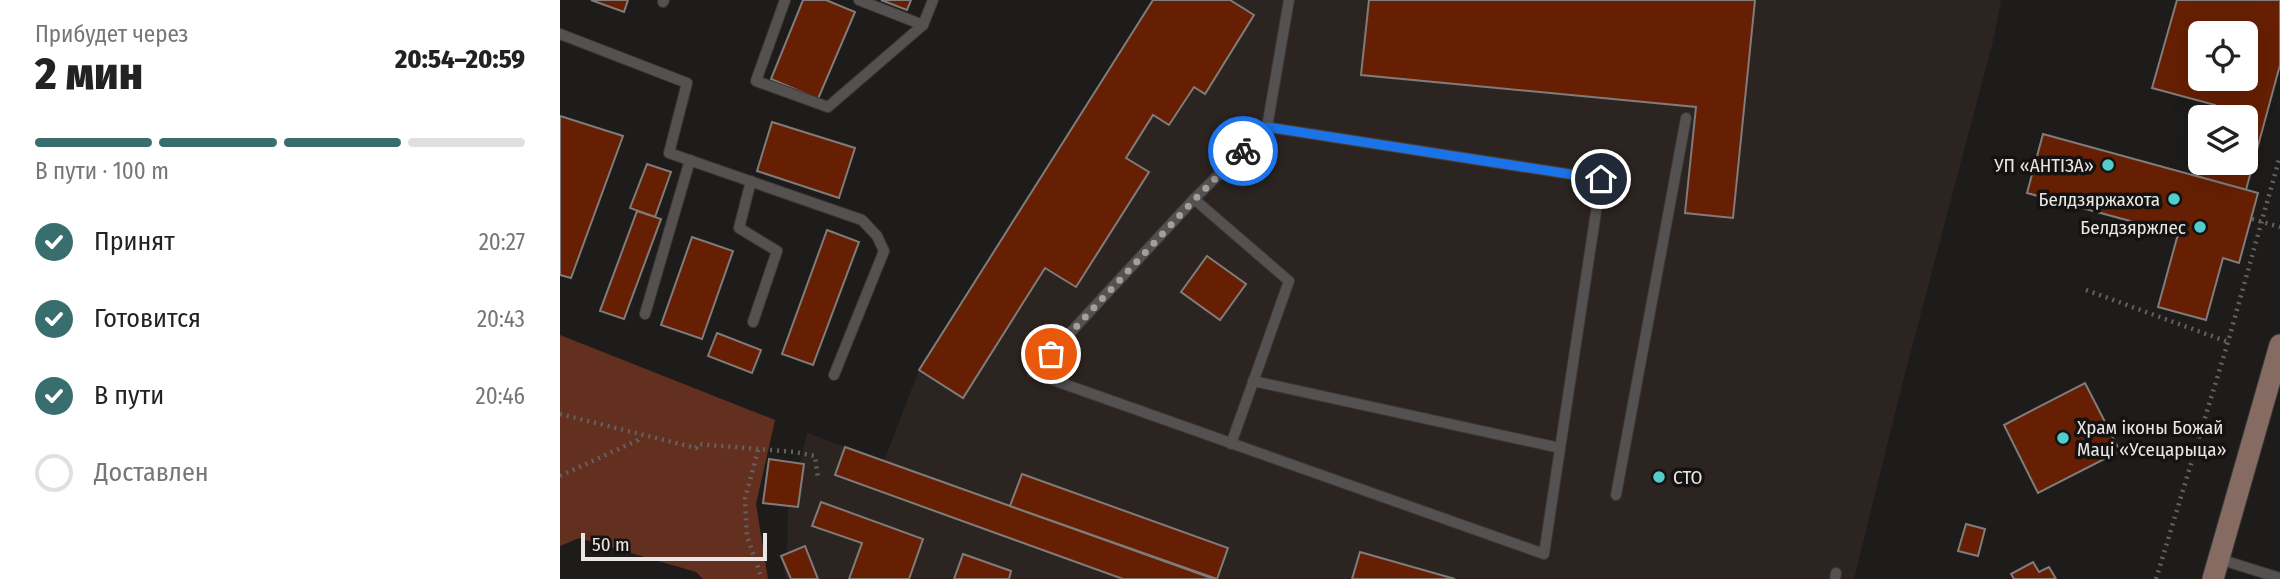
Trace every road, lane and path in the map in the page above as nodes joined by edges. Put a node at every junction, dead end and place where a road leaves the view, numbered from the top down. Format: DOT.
graph roads {
  1 [pos="785,0"];
  2 [pos="859,0"];
  3 [pos="933,0"];
  4 [pos="1289,0"];
  5 [pos="923,25"];
  6 [pos="560,34"];
  7 [pos="1686,118"];
  8 [pos="1267,127"];
  9 [pos="2280,156"];
  10 [pos="690,160"];
  11 [pos="751,181"];
  12 [pos="1195,199"];
  13 [pos="2252,219"];
  14 [pos="2262,221"];
  15 [pos="2280,227"];
  16 [pos="2086,290"];
  17 [pos="645,314"];
  18 [pos="753,322"];
  19 [pos="2228,342"];
  20 [pos="2280,345"];
  21 [pos="834,375"];
  22 [pos="1253,381"];
  23 [pos="560,414"];
  24 [pos="640,435"];
  25 [pos="1231,443"];
  26 [pos="1560,448"];
  27 [pos="758,450"];
  28 [pos="560,476"];
  29 [pos="818,479"];
  30 [pos="1616,495"];
  31 [pos="2216,569"];
  32 [pos="2280,578"];
  33 [pos="762,579"];
  34 [pos="2156,579"];
  1 -- 5 [label="lane"];
  2 -- 5 [label="lane"];
  3 -- 5 [label="lane"];
  4 -- 8 [label="lane"];
  6 -- 10 [label="lane"];
  7 -- 30 [label="lane"];
  8 -- 12 [label="lane"];
  8 -- 26 [label="lane"];
  9 -- 14 [label="path"];
  10 -- 11 [label="lane"];
  10 -- 17 [label="lane"];
  11 -- 18 [label="lane"];
  11 -- 21 [label="lane"];
  12 -- 22 [label="lane"];
  12 -- 25 [label="lane"];
  13 -- 14 [label="path"];
  14 -- 15 [label="path"];
  14 -- 19 [label="path"];
  16 -- 19 [label="path"];
  19 -- 34 [label="path"];
  20 -- 31 [label="main road"];
  22 -- 25 [label="lane"];
  22 -- 26 [label="lane"];
  23 -- 24 [label="path"];
  24 -- 27 [label="path"];
  24 -- 28 [label="path"];
  25 -- 26 [label="lane"];
  27 -- 29 [label="path"];
  27 -- 33 [label="path"];
  31 -- 32 [label="lane"];
}
